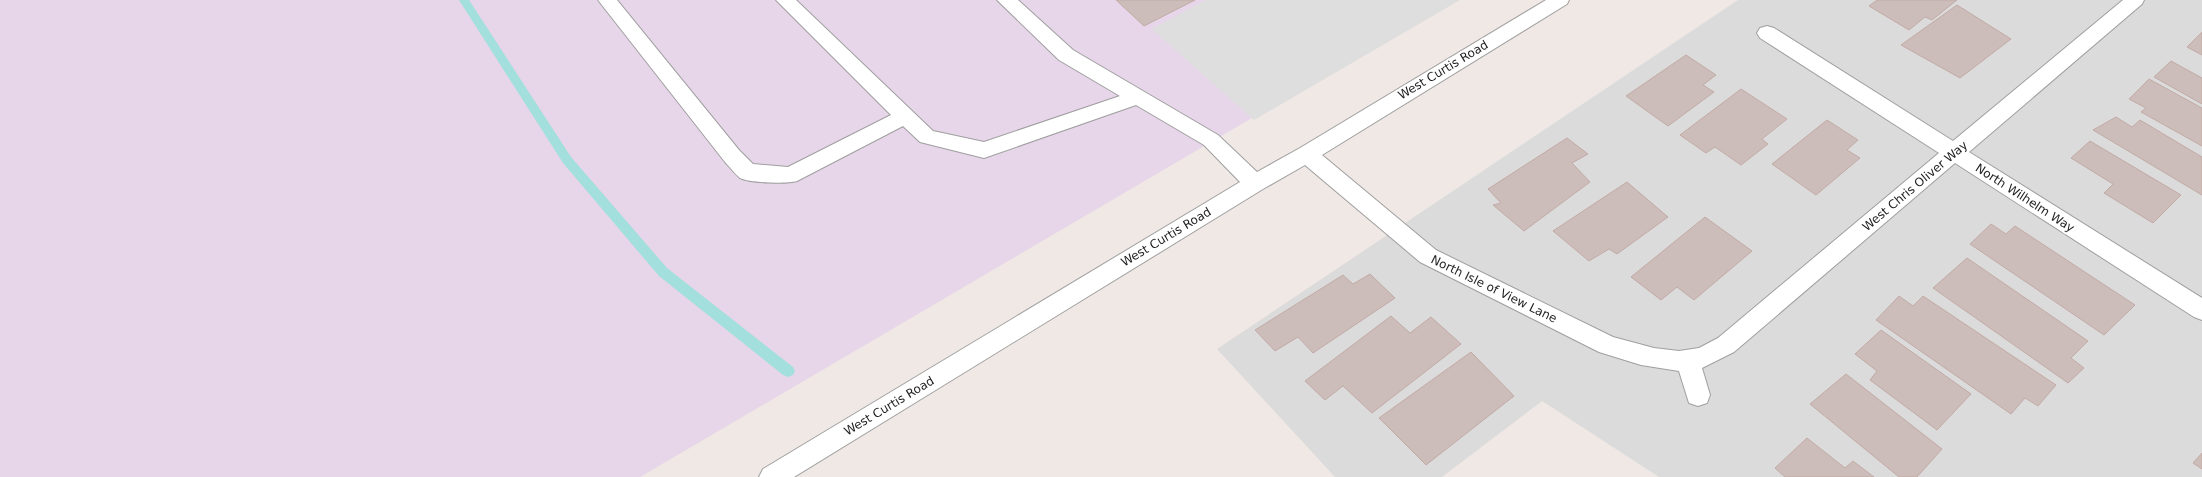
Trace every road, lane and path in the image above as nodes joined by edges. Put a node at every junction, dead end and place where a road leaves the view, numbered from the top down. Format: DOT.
graph roads {
  1 [pos="607,0"];
  2 [pos="785,0"];
  3 [pos="1006,0"];
  4 [pos="1560,0"];
  5 [pos="2135,0"];
  6 [pos="1767,33"];
  7 [pos="1138,97"];
  8 [pos="906,116"];
  9 [pos="1954,152"];
  10 [pos="1307,154"];
  11 [pos="1255,182"];
  12 [pos="2202,310"];
  13 [pos="1688,361"];
  14 [pos="1698,395"];
  15 [pos="772,477"];
  1 -- 8 [label="street"];
  2 -- 8 [label="street"];
  3 -- 7 [label="street"];
  4 -- 10 [label="street, West Curtis Road"];
  5 -- 9 [label="street, West Chris Oliver Way"];
  6 -- 9 [label="street, North Wilhelm Way"];
  7 -- 8 [label="street"];
  7 -- 11 [label="street"];
  9 -- 12 [label="street, North Wilhelm Way"];
  9 -- 13 [label="street, West Chris Oliver Way"];
  10 -- 11 [label="street, West Curtis Road"];
  10 -- 13 [label="street, North Isle of View Lane"];
  11 -- 15 [label="street, West Curtis Road"];
  13 -- 14 [label="street"];
}
